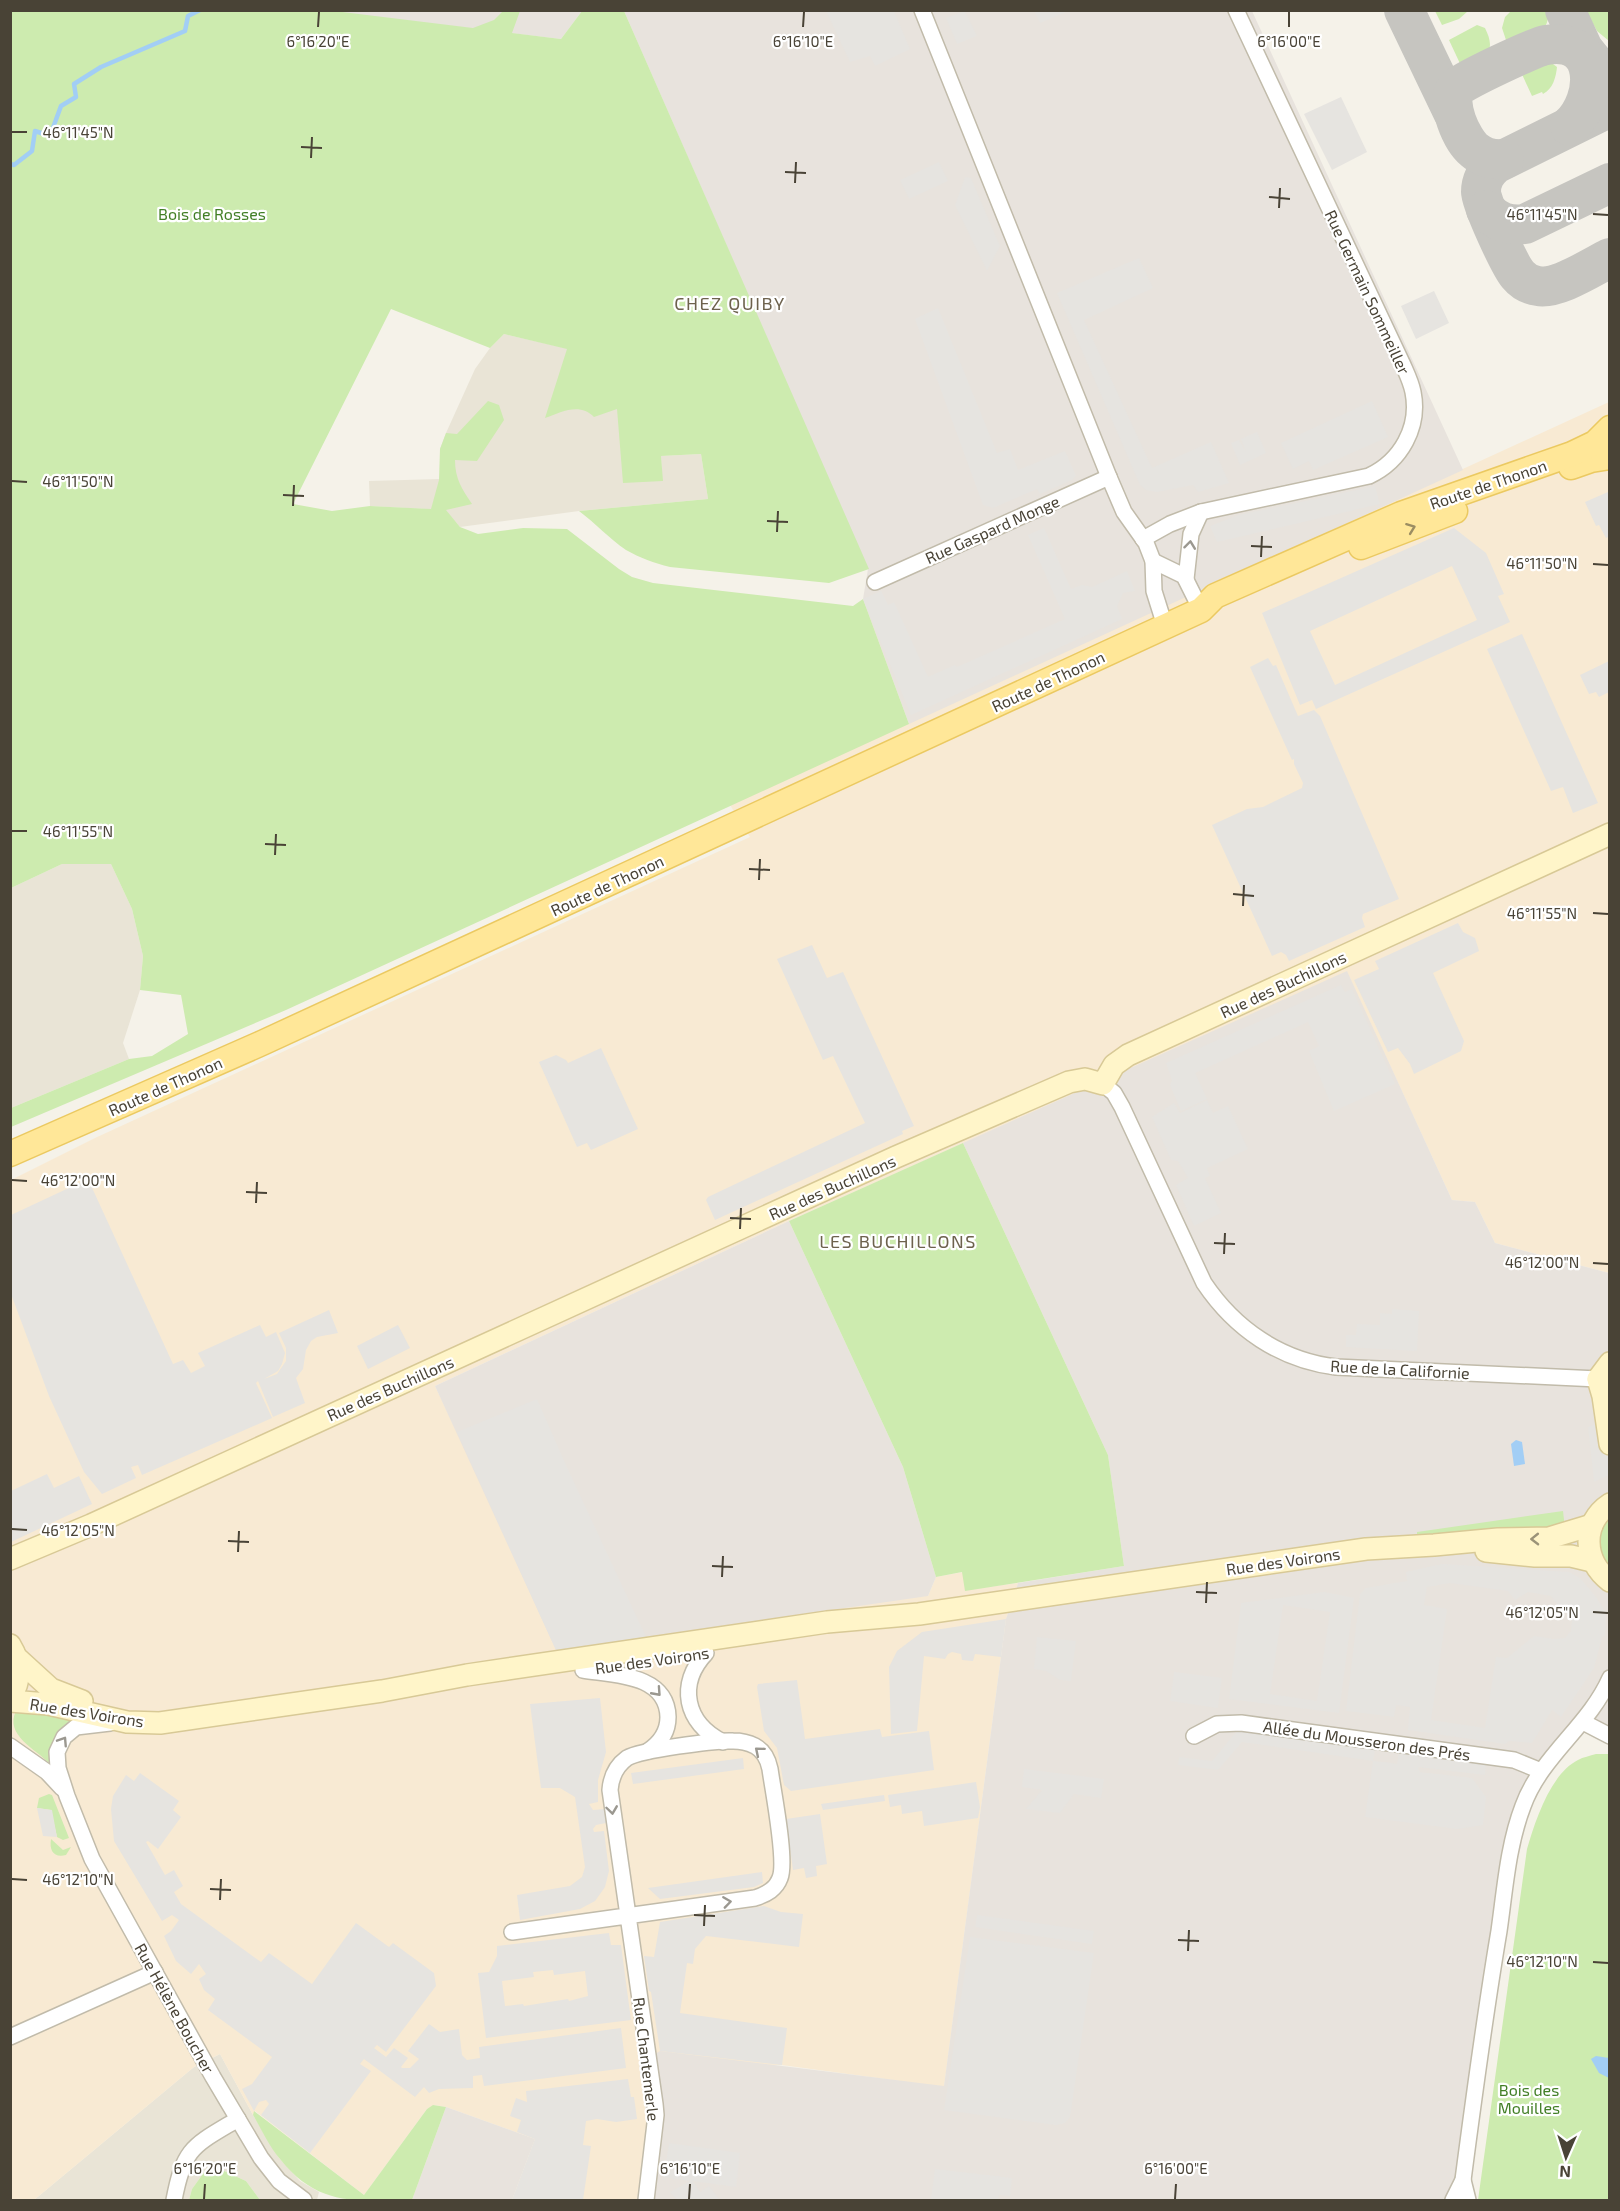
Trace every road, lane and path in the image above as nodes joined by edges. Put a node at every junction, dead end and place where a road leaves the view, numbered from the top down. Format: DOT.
graph roads {
  1 [pos="922,10"];
  2 [pos="1236,10"];
  3 [pos="1610,428"];
  4 [pos="1610,457"];
  5 [pos="1109,477"];
  6 [pos="1201,512"];
  7 [pos="1143,539"];
  8 [pos="1153,561"];
  9 [pos="1186,579"];
  10 [pos="875,582"];
  11 [pos="1201,610"];
  12 [pos="1165,626"];
  13 [pos="1610,834"];
  14 [pos="1103,1084"];
  15 [pos="10,1154"];
  16 [pos="1606,1375"];
  17 [pos="1610,1444"];
  18 [pos="1609,1503"];
  19 [pos="1592,1526"];
  20 [pos="47,1545"];
  21 [pos="1434,1545"];
  22 [pos="10,1559"];
  23 [pos="1592,1561"];
  24 [pos="10,1576"];
  25 [pos="1610,1581"];
  26 [pos="919,1614"];
  27 [pos="14,1652"];
  28 [pos="706,1653"];
  29 [pos="583,1670"];
  30 [pos="1610,1678"];
  31 [pos="382,1691"];
  32 [pos="1610,1695"];
  33 [pos="10,1700"];
  34 [pos="1595,1707"];
  35 [pos="198,1717"];
  36 [pos="127,1722"];
  37 [pos="1583,1722"];
  38 [pos="10,1734"];
  39 [pos="1194,1736"];
  40 [pos="1610,1736"];
  41 [pos="723,1742"];
  42 [pos="10,1746"];
  43 [pos="648,1751"];
  44 [pos="33,1761"];
  45 [pos="1541,1771"];
  46 [pos="67,1796"];
  47 [pos="627,1917"];
  48 [pos="512,1932"];
  49 [pos="155,1972"];
  50 [pos="10,2037"];
  51 [pos="238,2119"];
  52 [pos="1463,2180"];
  53 [pos="174,2200"];
  54 [pos="304,2200"];
  55 [pos="646,2200"];
  56 [pos="1453,2200"];
  57 [pos="1468,2200"];
  1 -- 5 [label="street"];
  2 -- 6 [label="street, Rue Germain Sommeiller"];
  3 -- 11 [label="main road, Route de Thonon"];
  11 -- 4 [label="main road, Route de Thonon, one-way"];
  5 -- 7 [label="street"];
  5 -- 10 [label="street, Rue Gaspard Monge"];
  6 -- 7 [label="street, Rue Germain Sommeiller"];
  9 -- 6 [label="street, one-way"];
  7 -- 8 [label="street"];
  8 -- 9 [label="street"];
  8 -- 12 [label="street"];
  9 -- 11 [label="street"];
  11 -- 12 [label="main road, Route de Thonon"];
  12 -- 15 [label="main road, Route de Thonon"];
  13 -- 14 [label="street, Rue des Buchillons"];
  14 -- 16 [label="street, Rue de la Californie"];
  14 -- 20 [label="street, Rue des Buchillons"];
  16 -- 17 [label="street"];
  18 -- 19 [label="street"];
  19 -- 21 [label="street, Rue des Voirons, one-way"];
  19 -- 23 [label="street"];
  20 -- 22 [label="street, Rue des Buchillons"];
  20 -- 24 [label="street, Rue des Buchillons"];
  21 -- 23 [label="street, Rue des Voirons"];
  21 -- 26 [label="street, Rue des Voirons"];
  23 -- 25 [label="street"];
  26 -- 28 [label="street, Rue des Voirons"];
  26 -- 31 [label="street, Rue des Voirons"];
  27 -- 33 [label="street"];
  27 -- 35 [label="street, Rue des Voirons"];
  28 -- 29 [label="street, Rue des Voirons"];
  28 -- 41 [label="street"];
  29 -- 31 [label="street, Rue des Voirons"];
  29 -- 43 [label="street, Rue Chantemerle, one-way"];
  30 -- 34 [label="street"];
  31 -- 35 [label="street, Rue des Voirons"];
  32 -- 34 [label="street"];
  33 -- 36 [label="street, Rue des Voirons"];
  34 -- 37 [label="street"];
  35 -- 36 [label="street, Rue des Voirons"];
  46 -- 36 [label="street, Rue Hélène Boucher, one-way"];
  37 -- 40 [label="street"];
  37 -- 45 [label="street"];
  38 -- 44 [label="street, Rue Hélène Boucher"];
  39 -- 45 [label="street, Allée du Mousseron des Prés"];
  41 -- 43 [label="street, Rue Chantemerle"];
  47 -- 41 [label="street, Rue Chantemerle, one-way"];
  42 -- 44 [label="street, Rue Hélène Boucher"];
  43 -- 47 [label="street, Rue Chantemerle, one-way"];
  44 -- 46 [label="street, Rue Hélène Boucher"];
  45 -- 52 [label="street"];
  46 -- 49 [label="street, Rue Hélène Boucher"];
  47 -- 48 [label="street, Rue Chantemerle"];
  47 -- 55 [label="street, Rue Chantemerle"];
  49 -- 50 [label="street"];
  49 -- 51 [label="street, Rue Hélène Boucher"];
  51 -- 53 [label="street"];
  51 -- 54 [label="street, Rue Hélène Boucher"];
  52 -- 56 [label="street"];
  52 -- 57 [label="street"];
}
